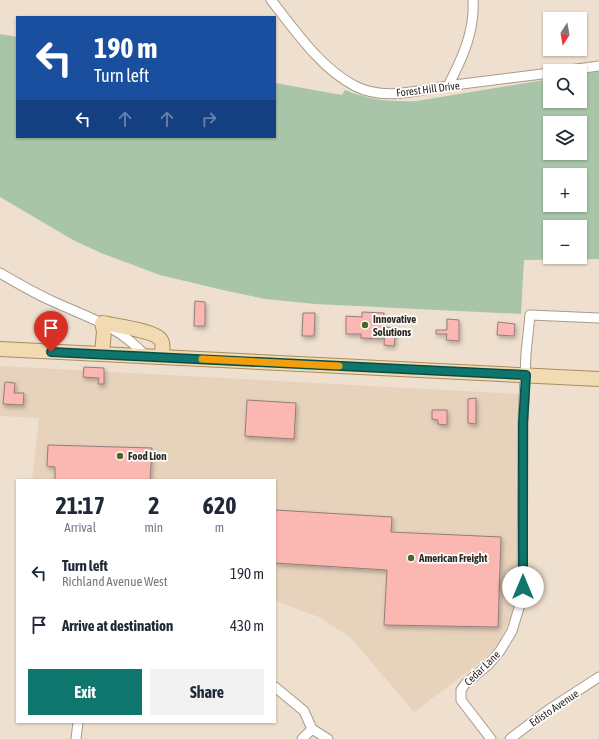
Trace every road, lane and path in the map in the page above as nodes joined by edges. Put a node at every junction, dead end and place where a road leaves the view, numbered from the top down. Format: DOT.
graph roads {
  1 [pos="271,0"];
  2 [pos="473,0"];
  3 [pos="599,66"];
  4 [pos="587,68"];
  5 [pos="543,73"];
  6 [pos="448,86"];
  7 [pos="0,273"];
  8 [pos="599,318"];
  9 [pos="102,322"];
  10 [pos="0,349"];
  11 [pos="102,354"];
  12 [pos="147,357"];
  13 [pos="162,357"];
  14 [pos="526,375"];
  15 [pos="599,379"];
  16 [pos="599,677"];
  17 [pos="276,688"];
  18 [pos="78,723"];
  19 [pos="312,730"];
  20 [pos="76,739"];
  21 [pos="302,739"];
  22 [pos="328,739"];
  23 [pos="491,739"];
  24 [pos="510,739"];
  1 -- 6 [label="street, Forest Hill Drive"];
  2 -- 6 [label="street"];
  3 -- 4 [label="street"];
  5 -- 6 [label="street, Forest Hill Drive"];
  7 -- 9 [label="street"];
  8 -- 14 [label="street, Cedar Lane"];
  9 -- 11 [label="main road"];
  9 -- 12 [label="street"];
  9 -- 13 [label="main road"];
  10 -- 11 [label="main road"];
  11 -- 12 [label="main road"];
  12 -- 13 [label="main road"];
  13 -- 14 [label="main road"];
  14 -- 15 [label="main road"];
  14 -- 23 [label="street, Cedar Lane"];
  16 -- 24 [label="street, Edisto Avenue"];
  17 -- 19 [label="street"];
  18 -- 20 [label="street"];
  19 -- 21 [label="street"];
  19 -- 22 [label="street"];
}
